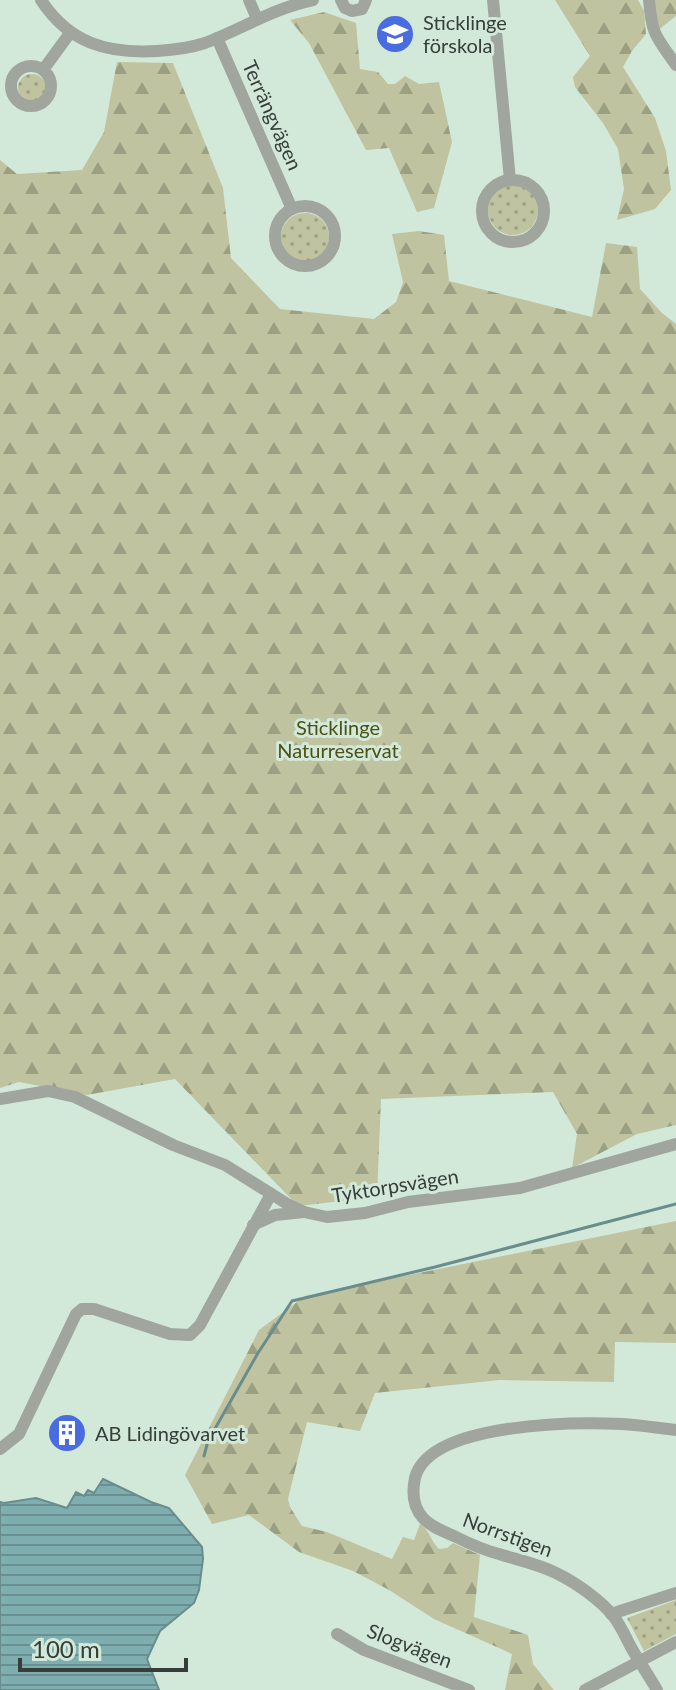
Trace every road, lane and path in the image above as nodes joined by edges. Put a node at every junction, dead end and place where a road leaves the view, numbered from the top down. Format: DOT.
graph roads {
  1 [pos="41,0"];
  2 [pos="249,0"];
  3 [pos="313,0"];
  4 [pos="341,0"];
  5 [pos="366,0"];
  6 [pos="493,0"];
  7 [pos="649,0"];
  8 [pos="257,19"];
  9 [pos="70,33"];
  10 [pos="217,38"];
  11 [pos="676,65"];
  12 [pos="43,70"];
  13 [pos="510,180"];
  14 [pos="292,209"];
  15 [pos="0,1099"];
  16 [pos="676,1144"];
  17 [pos="271,1194"];
  18 [pos="304,1212"];
  19 [pos="253,1225"];
  20 [pos="676,1430"];
  21 [pos="0,1449"];
  22 [pos="676,1593"];
  23 [pos="611,1614"];
  24 [pos="337,1634"];
  25 [pos="676,1642"];
  26 [pos="640,1662"];
  27 [pos="469,1690"];
  28 [pos="585,1690"];
  29 [pos="657,1690"];
  1 -- 9 [label="street"];
  2 -- 8 [label="street"];
  3 -- 8 [label="street"];
  4 -- 5 [label="street"];
  6 -- 13 [label="street"];
  7 -- 11 [label="street"];
  8 -- 10 [label="street"];
  9 -- 10 [label="street"];
  9 -- 12 [label="street"];
  10 -- 14 [label="street, Terrängvägen"];
  13 -- 13 [label="street"];
  14 -- 14 [label="street"];
  15 -- 17 [label="street, Tyktorpsvägen"];
  16 -- 18 [label="street, Tyktorpsvägen"];
  17 -- 18 [label="street, Tyktorpsvägen"];
  17 -- 19 [label="street"];
  18 -- 19 [label="street"];
  19 -- 21 [label="street"];
  20 -- 23 [label="street, Norrstigen"];
  22 -- 23 [label="street"];
  23 -- 26 [label="street, Norrstigen"];
  24 -- 27 [label="street, Slogvägen"];
  25 -- 26 [label="street"];
  26 -- 28 [label="street"];
  26 -- 29 [label="street, Norrstigen"];
}
